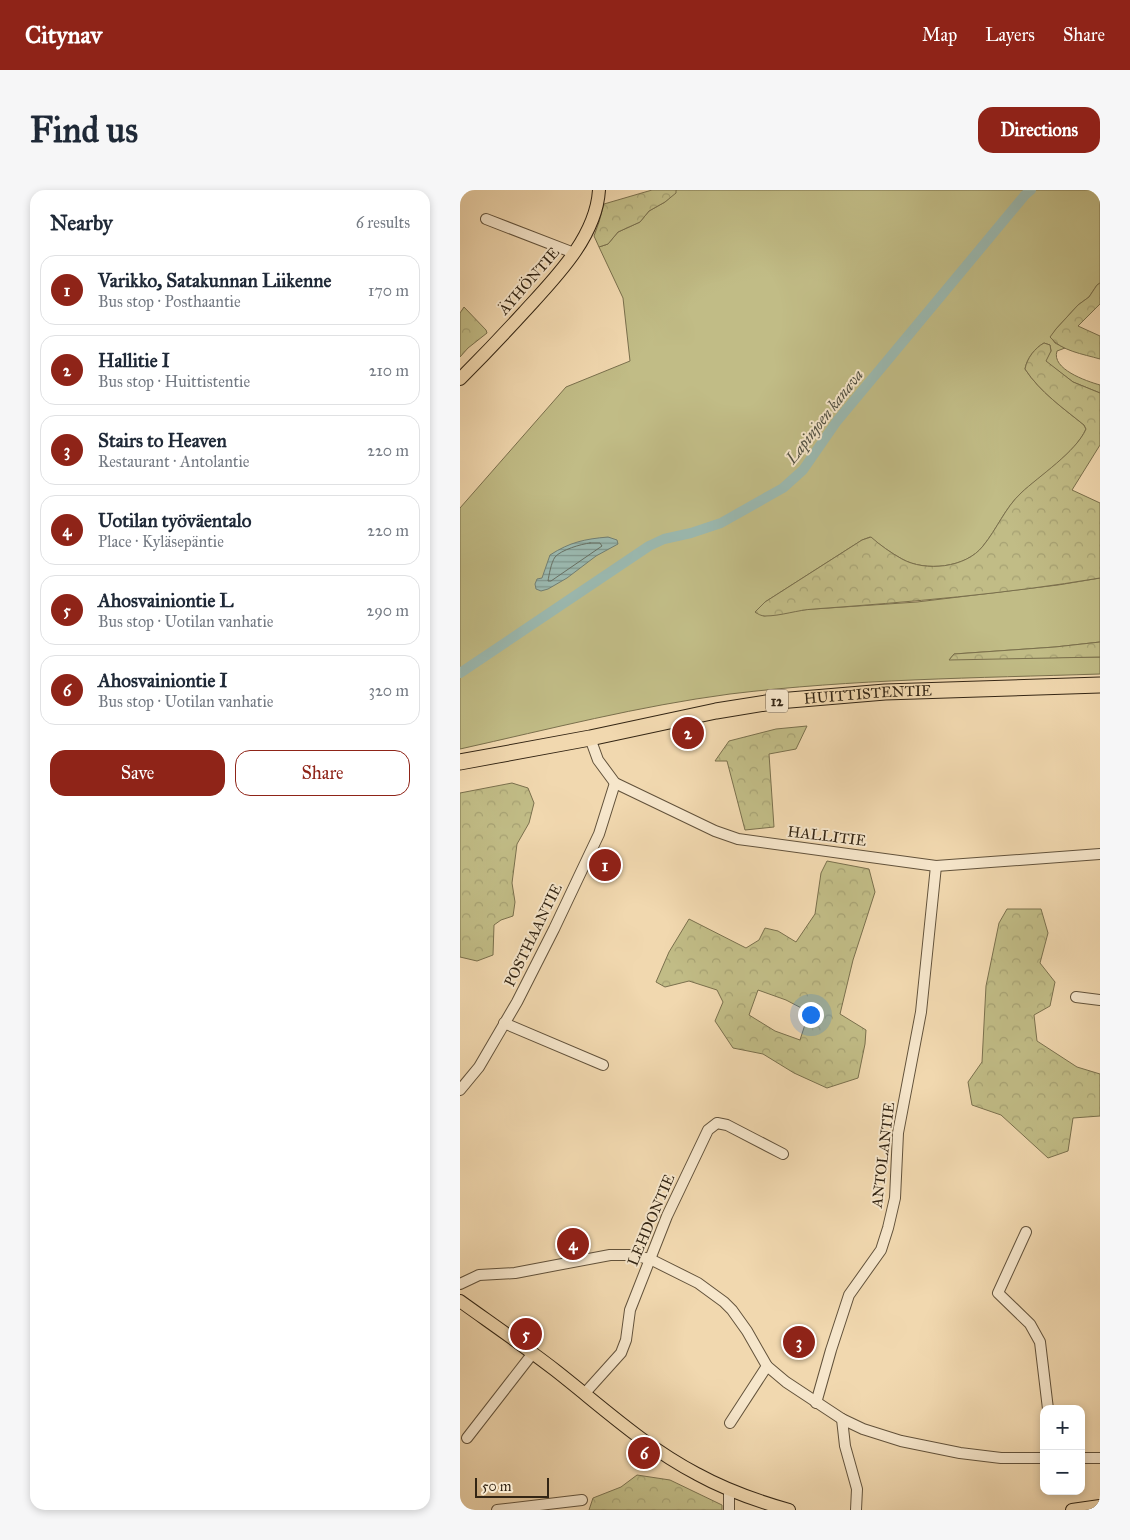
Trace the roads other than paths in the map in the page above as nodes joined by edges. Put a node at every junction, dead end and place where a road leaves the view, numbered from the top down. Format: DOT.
graph roads {
  1 [pos="598,190"];
  2 [pos="486,219"];
  3 [pos="574,253"];
  4 [pos="460,379"];
  5 [pos="1100,685"];
  6 [pos="590,738"];
  7 [pos="460,762"];
  8 [pos="615,783"];
  9 [pos="1100,854"];
  10 [pos="936,866"];
  11 [pos="1076,997"];
  12 [pos="1100,1000"];
  13 [pos="504,1023"];
  14 [pos="603,1065"];
  15 [pos="460,1090"];
  16 [pos="783,1154"];
  17 [pos="1026,1232"];
  18 [pos="650,1259"];
  19 [pos="460,1284"];
  20 [pos="460,1301"];
  21 [pos="533,1353"];
  22 [pos="767,1366"];
  23 [pos="584,1393"];
  24 [pos="816,1403"];
  25 [pos="1048,1405"];
  26 [pos="842,1419"];
  27 [pos="730,1423"];
  28 [pos="467,1438"];
  29 [pos="1100,1456"];
  30 [pos="1040,1458"];
  31 [pos="1085,1458"];
  32 [pos="729,1490"];
  33 [pos="582,1500"];
  34 [pos="1100,1506"];
  35 [pos="497,1510"];
  36 [pos="729,1510"];
  37 [pos="789,1510"];
  38 [pos="856,1510"];
  39 [pos="1072,1510"];
  1 -- 3 [label="main road, ÄYHÖNTIE"];
  2 -- 3 [label="street"];
  3 -- 4 [label="main road, ÄYHÖNTIE"];
  5 -- 6 [label="highway, HUITTISTENTIE / 12"];
  6 -- 7 [label="highway, HUITTISTENTIE / 12"];
  6 -- 8 [label="street, HALLITIE"];
  8 -- 10 [label="street, HALLITIE"];
  8 -- 13 [label="street, POSTHAANTIE"];
  9 -- 10 [label="street, HALLITIE"];
  10 -- 24 [label="street, ANTOLANTIE"];
  11 -- 12 [label="street"];
  13 -- 14 [label="street"];
  13 -- 15 [label="street, POSTHAANTIE"];
  16 -- 18 [label="street, LEHDONTIE"];
  17 -- 25 [label="street"];
  18 -- 19 [label="street"];
  18 -- 22 [label="street"];
  18 -- 23 [label="street, LEHDONTIE"];
  20 -- 21 [label="main road"];
  21 -- 23 [label="main road"];
  21 -- 28 [label="street"];
  22 -- 24 [label="street"];
  22 -- 27 [label="street"];
  23 -- 32 [label="main road"];
  24 -- 26 [label="street"];
  26 -- 30 [label="street"];
  26 -- 38 [label="street"];
  29 -- 31 [label="street"];
  32 -- 36 [label="street"];
  32 -- 37 [label="main road"];
  33 -- 35 [label="street"];
  34 -- 39 [label="main road"];
}
